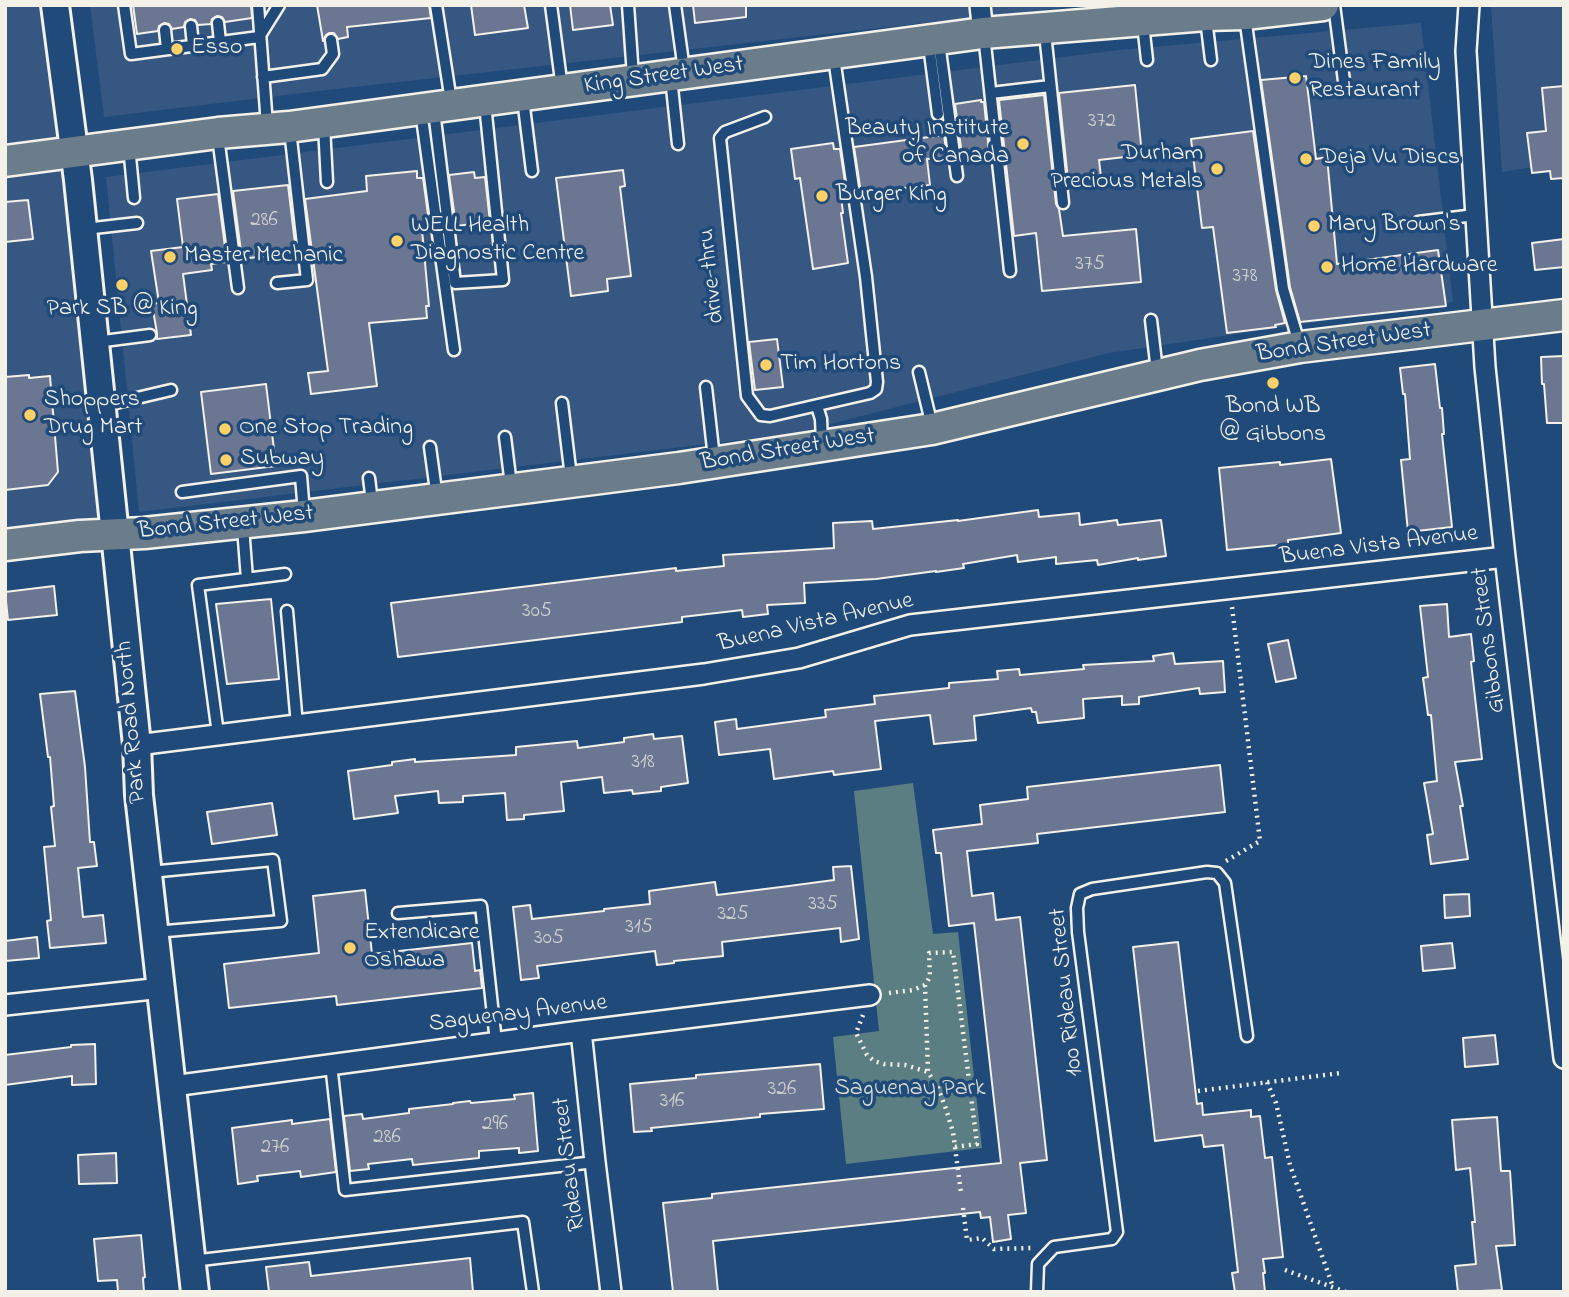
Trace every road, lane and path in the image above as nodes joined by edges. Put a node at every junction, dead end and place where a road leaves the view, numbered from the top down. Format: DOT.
graph roads {
  1 [pos="55,5"];
  2 [pos="124,5"];
  3 [pos="258,5"];
  4 [pos="279,5"];
  5 [pos="436,5"];
  6 [pos="551,5"];
  7 [pos="628,5"];
  8 [pos="675,5"];
  9 [pos="1334,5"];
  10 [pos="1469,5"];
  11 [pos="1310,6"];
  12 [pos="1245,14"];
  13 [pos="1206,15"];
  14 [pos="982,19"];
  15 [pos="1143,20"];
  16 [pos="218,23"];
  17 [pos="191,26"];
  18 [pos="1045,29"];
  19 [pos="165,30"];
  20 [pos="259,37"];
  21 [pos="331,40"];
  22 [pos="934,40"];
  23 [pos="220,42"];
  24 [pos="193,45"];
  25 [pos="167,49"];
  26 [pos="833,54"];
  27 [pos="1147,60"];
  28 [pos="1211,60"];
  29 [pos="678,75"];
  30 [pos="263,77"];
  31 [pos="634,80"];
  32 [pos="1344,81"];
  33 [pos="1050,86"];
  34 [pos="562,90"];
  35 [pos="991,93"];
  36 [pos="523,96"];
  37 [pos="485,100"];
  38 [pos="436,107"];
  39 [pos="938,114"];
  40 [pos="765,117"];
  41 [pos="324,122"];
  42 [pos="278,128"];
  43 [pos="218,133"];
  44 [pos="678,144"];
  45 [pos="129,145"];
  46 [pos="73,152"];
  47 [pos="5,161"];
  48 [pos="532,172"];
  49 [pos="957,176"];
  50 [pos="327,182"];
  51 [pos="134,198"];
  52 [pos="1063,203"];
  53 [pos="1475,215"];
  54 [pos="1418,222"];
  55 [pos="137,223"];
  56 [pos="83,229"];
  57 [pos="1010,271"];
  58 [pos="277,284"];
  59 [pos="238,288"];
  60 [pos="1564,315"];
  61 [pos="1151,320"];
  62 [pos="1482,325"];
  63 [pos="150,335"];
  64 [pos="95,342"];
  65 [pos="1300,347"];
  66 [pos="454,349"];
  67 [pos="919,372"];
  68 [pos="1157,375"];
  69 [pos="706,387"];
  70 [pos="171,390"];
  71 [pos="562,403"];
  72 [pos="817,405"];
  73 [pos="102,406"];
  74 [pos="932,429"];
  75 [pos="505,437"];
  76 [pos="822,446"];
  77 [pos="430,447"];
  78 [pos="715,462"];
  79 [pos="572,481"];
  80 [pos="512,489"];
  81 [pos="182,492"];
  82 [pos="437,498"];
  83 [pos="304,516"];
  84 [pos="242,523"];
  85 [pos="116,535"];
  86 [pos="5,545"];
  87 [pos="1505,557"];
  88 [pos="285,574"];
  89 [pos="247,579"];
  90 [pos="1229,589"];
  91 [pos="287,611"];
  92 [pos="296,725"];
  93 [pos="218,734"];
  94 [pos="137,745"];
  95 [pos="148,872"];
  96 [pos="1207,872"];
  97 [pos="398,913"];
  98 [pos="155,932"];
  99 [pos="1558,952"];
  100 [pos="925,985"];
  101 [pos="162,988"];
  102 [pos="870,995"];
  103 [pos="5,1005"];
  104 [pos="581,1031"];
  105 [pos="1247,1036"];
  106 [pos="496,1042"];
  107 [pos="1564,1058"];
  108 [pos="331,1065"];
  109 [pos="928,1073"];
  110 [pos="1340,1073"];
  111 [pos="1267,1082"];
  112 [pos="173,1086"];
  113 [pos="1198,1091"];
  114 [pos="955,1147"];
  115 [pos="595,1162"];
  116 [pos="961,1194"];
  117 [pos="963,1209"];
  118 [pos="1054,1247"];
  119 [pos="191,1261"];
  120 [pos="1285,1270"];
  121 [pos="1333,1287"];
  122 [pos="195,1292"];
  123 [pos="533,1292"];
  124 [pos="611,1292"];
  125 [pos="1037,1292"];
  126 [pos="1346,1292"];
  1 -- 46 [label="main road, Park Road North"];
  2 -- 25 [label="lane"];
  3 -- 20 [label="lane"];
  4 -- 20 [label="lane"];
  5 -- 38 [label="lane"];
  6 -- 34 [label="lane"];
  7 -- 31 [label="lane"];
  8 -- 29 [label="lane"];
  9 -- 32 [label="lane"];
  10 -- 53 [label="street, Gibbons Street"];
  11 -- 12 [label="main road, King Street West"];
  12 -- 13 [label="main road, King Street West"];
  12 -- 65 [label="lane"];
  13 -- 15 [label="main road, King Street West"];
  13 -- 28 [label="lane"];
  14 -- 18 [label="main road, King Street West"];
  14 -- 22 [label="main road, King Street West"];
  14 -- 35 [label="lane"];
  15 -- 18 [label="main road, King Street West"];
  15 -- 27 [label="lane"];
  16 -- 23 [label="lane"];
  17 -- 24 [label="lane"];
  18 -- 33 [label="lane"];
  19 -- 25 [label="lane"];
  20 -- 23 [label="lane"];
  20 -- 30 [label="lane"];
  21 -- 30 [label="lane"];
  22 -- 26 [label="main road, King Street West"];
  22 -- 39 [label="lane"];
  22 -- 49 [label="lane"];
  23 -- 24 [label="lane"];
  24 -- 25 [label="lane"];
  26 -- 29 [label="main road, King Street West"];
  26 -- 72 [label="lane"];
  29 -- 31 [label="main road, King Street West"];
  29 -- 44 [label="lane"];
  30 -- 42 [label="lane"];
  31 -- 34 [label="main road, King Street West"];
  33 -- 35 [label="lane"];
  33 -- 52 [label="lane"];
  34 -- 36 [label="main road, King Street West"];
  35 -- 57 [label="lane"];
  36 -- 37 [label="main road, King Street West"];
  36 -- 48 [label="lane"];
  37 -- 38 [label="main road, King Street West"];
  37 -- 38 [label="lane"];
  38 -- 41 [label="main road, King Street West"];
  38 -- 66 [label="lane"];
  40 -- 72 [label="lane, drive-thru"];
  41 -- 42 [label="main road, King Street West"];
  41 -- 50 [label="lane"];
  42 -- 43 [label="main road, King Street West"];
  42 -- 58 [label="lane"];
  43 -- 45 [label="main road, King Street West"];
  43 -- 59 [label="lane"];
  45 -- 46 [label="main road, King Street West"];
  45 -- 51 [label="lane"];
  46 -- 47 [label="main road, King Street West"];
  46 -- 56 [label="main road, Park Road North"];
  53 -- 54 [label="lane"];
  53 -- 62 [label="street, Gibbons Street"];
  55 -- 56 [label="lane"];
  56 -- 64 [label="main road, Park Road North"];
  60 -- 62 [label="main road, Bond Street West"];
  61 -- 68 [label="lane"];
  62 -- 65 [label="main road, Bond Street West"];
  62 -- 87 [label="street, Gibbons Street"];
  63 -- 64 [label="lane"];
  64 -- 73 [label="main road, Park Road North"];
  65 -- 68 [label="main road, Bond Street West"];
  67 -- 74 [label="lane"];
  68 -- 74 [label="main road, Bond Street West"];
  69 -- 78 [label="lane"];
  70 -- 73 [label="lane"];
  71 -- 79 [label="lane"];
  72 -- 76 [label="lane"];
  73 -- 85 [label="main road, Park Road North"];
  74 -- 76 [label="main road, Bond Street West"];
  75 -- 80 [label="lane"];
  76 -- 78 [label="main road, Bond Street West"];
  77 -- 82 [label="lane"];
  78 -- 79 [label="main road, Bond Street West"];
  79 -- 80 [label="main road, Bond Street West"];
  80 -- 82 [label="main road, Bond Street West"];
  81 -- 83 [label="lane"];
  82 -- 83 [label="main road, Bond Street West"];
  83 -- 84 [label="main road, Bond Street West"];
  84 -- 85 [label="main road, Bond Street West"];
  84 -- 89 [label="lane"];
  85 -- 86 [label="main road, Bond Street West"];
  85 -- 94 [label="main road, Park Road North"];
  87 -- 90 [label="street, Buena Vista Avenue"];
  87 -- 99 [label="street, Gibbons Street"];
  88 -- 89 [label="lane"];
  89 -- 93 [label="lane"];
  90 -- 92 [label="street, Buena Vista Avenue"];
  90 -- 96 [label="path"];
  91 -- 92 [label="lane"];
  92 -- 93 [label="street, Buena Vista Avenue"];
  93 -- 94 [label="street, Buena Vista Avenue"];
  94 -- 95 [label="main road, Park Road North"];
  95 -- 98 [label="main road, Park Road North"];
  95 -- 98 [label="lane"];
  96 -- 105 [label="lane"];
  96 -- 118 [label="lane, 100 Rideau Street"];
  97 -- 106 [label="lane"];
  98 -- 101 [label="main road, Park Road North"];
  99 -- 107 [label="street, Gibbons Street"];
  100 -- 102 [label="path"];
  100 -- 109 [label="path"];
  100 -- 114 [label="path"];
  101 -- 103 [label="street"];
  101 -- 112 [label="main road, Park Road North"];
  102 -- 104 [label="street, Saguenay Avenue"];
  102 -- 109 [label="path"];
  104 -- 106 [label="street, Saguenay Avenue"];
  104 -- 115 [label="street, Rideau Street"];
  106 -- 108 [label="street, Saguenay Avenue"];
  108 -- 112 [label="street, Saguenay Avenue"];
  108 -- 115 [label="lane"];
  109 -- 114 [label="path"];
  110 -- 111 [label="path"];
  111 -- 113 [label="path"];
  111 -- 121 [label="path"];
  112 -- 119 [label="main road, Park Road North"];
  114 -- 116 [label="path"];
  115 -- 124 [label="street, Rideau Street"];
  117 -- 118 [label="path"];
  118 -- 125 [label="lane"];
  119 -- 122 [label="main road, Park Road North"];
  119 -- 123 [label="lane"];
  120 -- 121 [label="path"];
  121 -- 126 [label="path"];
}
